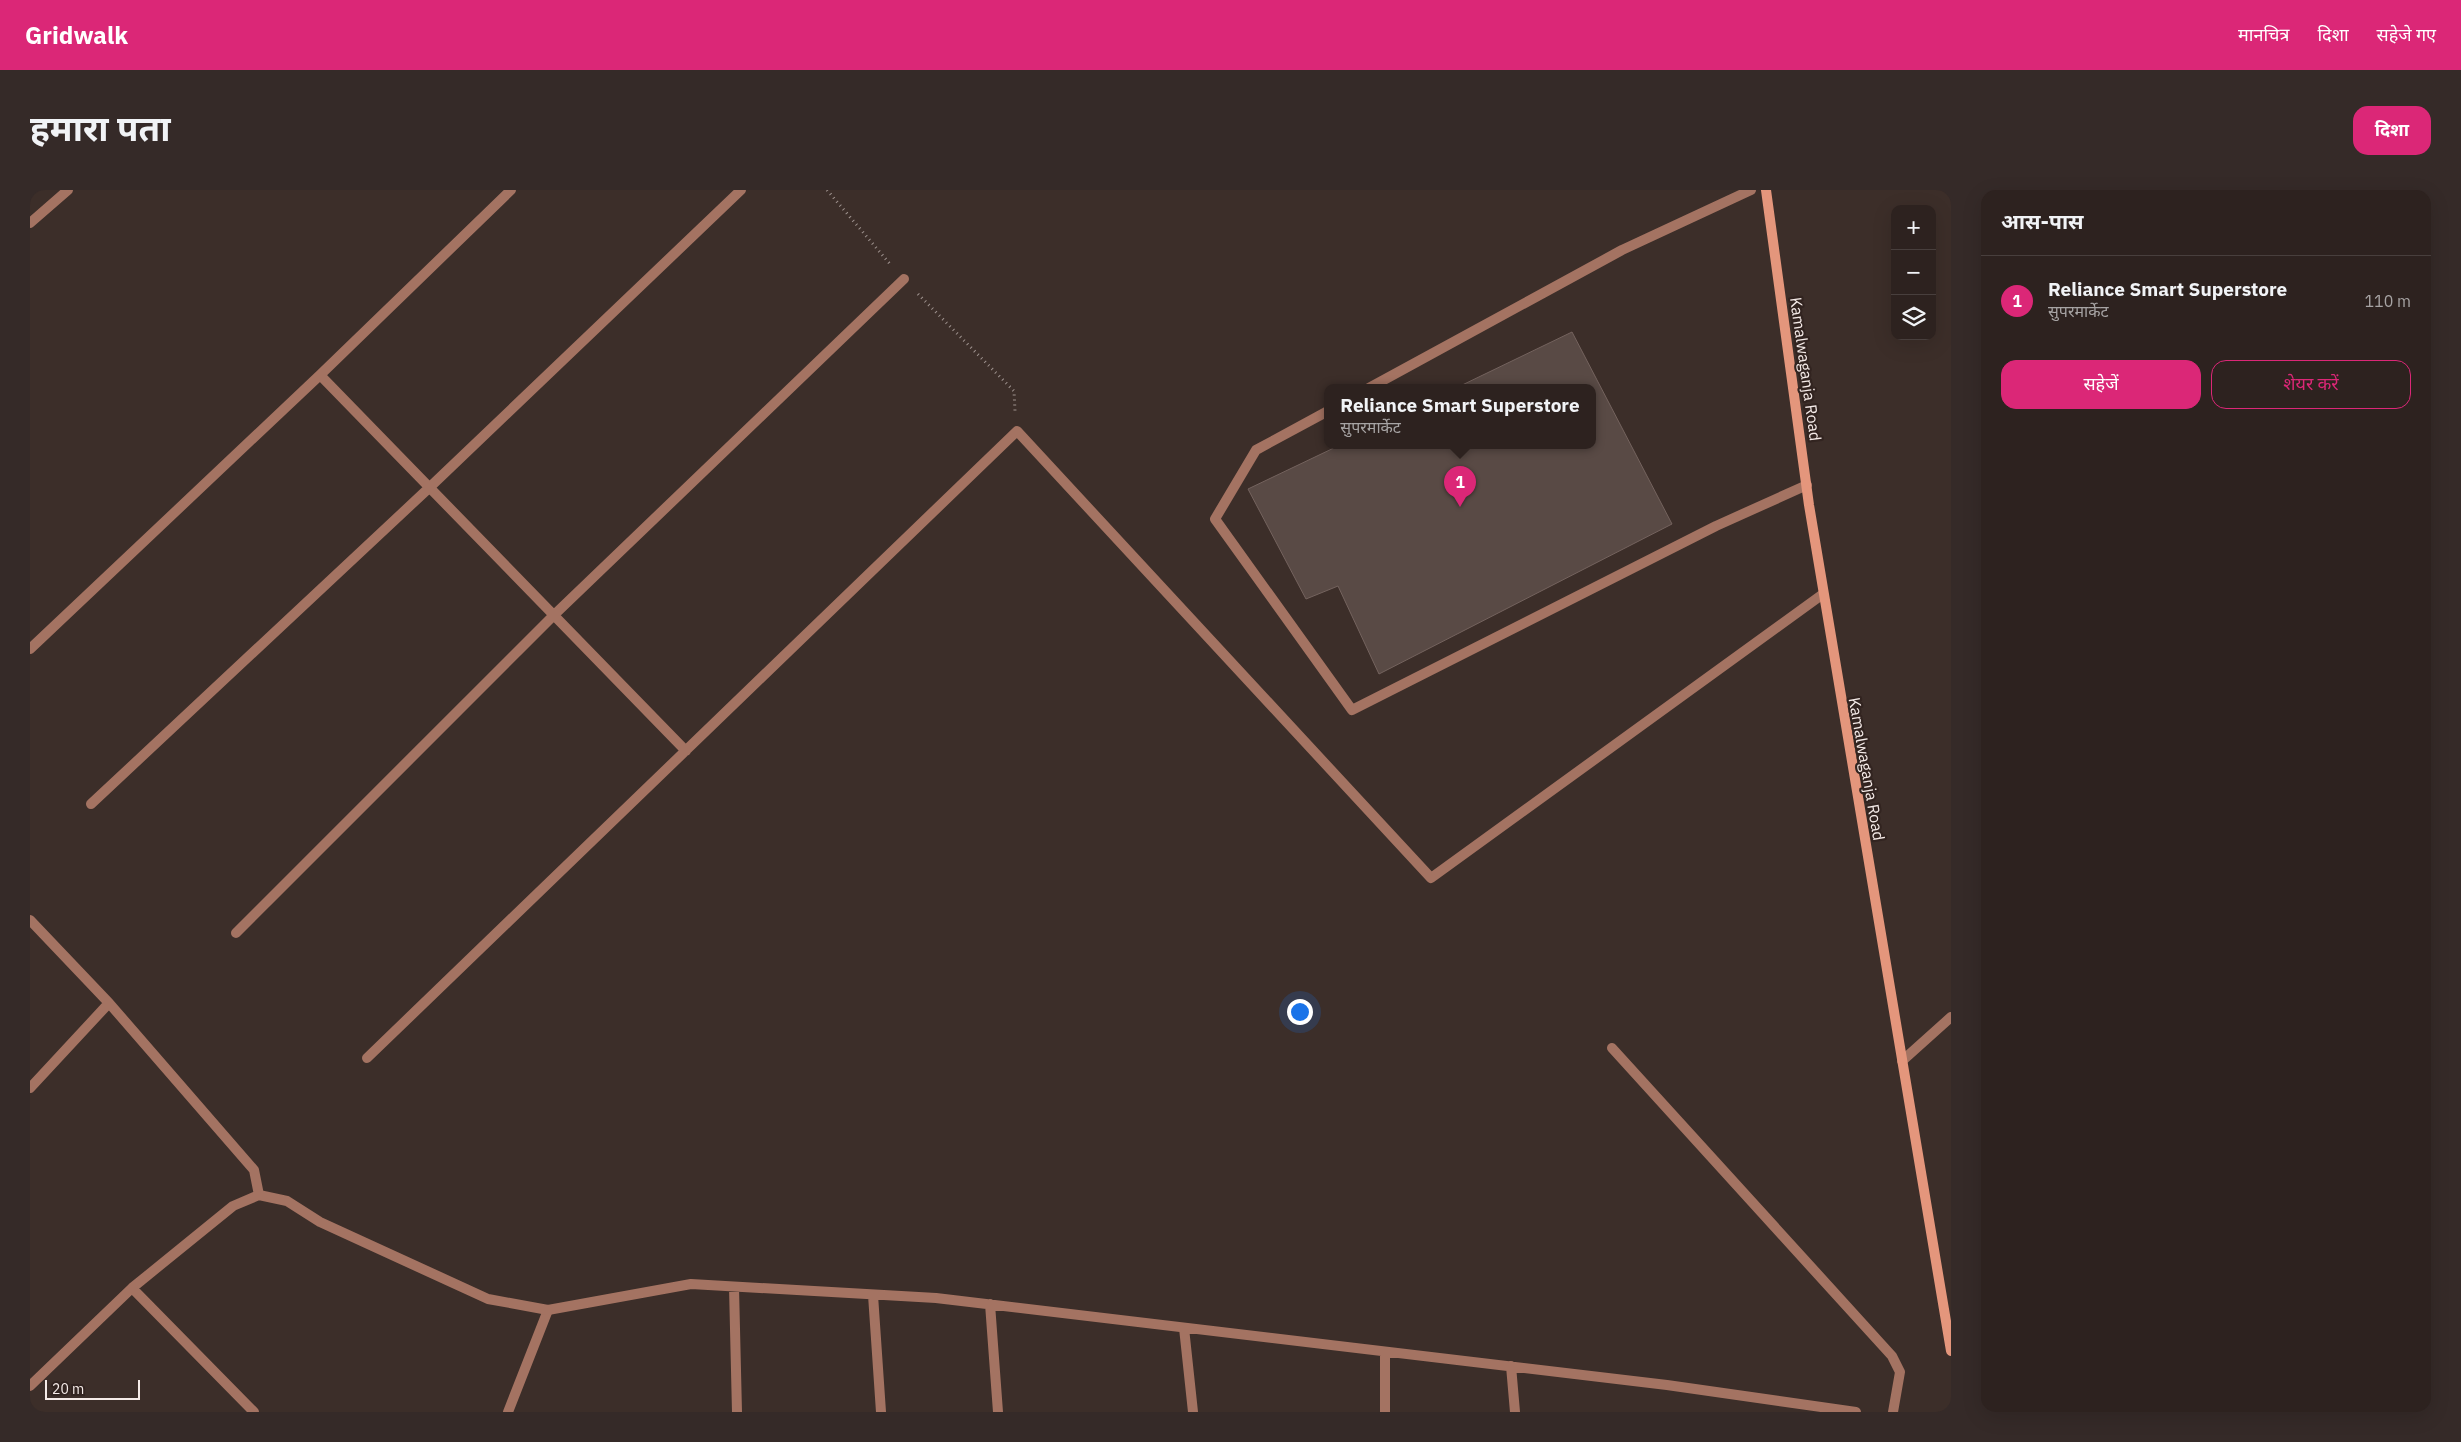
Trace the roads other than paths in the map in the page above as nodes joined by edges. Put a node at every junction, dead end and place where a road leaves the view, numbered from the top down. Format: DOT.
graph roads {
  1 [pos="68,190"];
  2 [pos="511,190"];
  3 [pos="741,190"];
  4 [pos="1751,190"];
  5 [pos="1766,190"];
  6 [pos="30,223"];
  7 [pos="904,279"];
  8 [pos="320,375"];
  9 [pos="1376,384"];
  10 [pos="1324,413"];
  11 [pos="1807,485"];
  12 [pos="430,487"];
  13 [pos="1823,594"];
  14 [pos="554,615"];
  15 [pos="30,649"];
  16 [pos="686,751"];
  17 [pos="91,804"];
  18 [pos="30,920"];
  19 [pos="236,933"];
  20 [pos="109,1003"];
  21 [pos="1951,1016"];
  22 [pos="1612,1048"];
  23 [pos="367,1058"];
  24 [pos="1902,1061"];
  25 [pos="30,1088"];
  26 [pos="258,1195"];
  27 [pos="734,1287"];
  28 [pos="132,1288"];
  29 [pos="873,1295"];
  30 [pos="990,1304"];
  31 [pos="548,1310"];
  32 [pos="1184,1328"];
  33 [pos="1951,1351"];
  34 [pos="1385,1352"];
  35 [pos="1511,1366"];
  36 [pos="30,1386"];
  37 [pos="254,1412"];
  38 [pos="508,1412"];
  39 [pos="737,1412"];
  40 [pos="881,1412"];
  41 [pos="998,1412"];
  42 [pos="1193,1412"];
  43 [pos="1386,1412"];
  44 [pos="1515,1412"];
  45 [pos="1856,1412"];
  46 [pos="1893,1412"];
  1 -- 6 [label="street"];
  2 -- 8 [label="street"];
  3 -- 12 [label="street"];
  4 -- 9 [label="street"];
  5 -- 11 [label="main road, Kamalwaganja Road"];
  7 -- 14 [label="street"];
  8 -- 12 [label="street"];
  8 -- 15 [label="street"];
  10 -- 11 [label="street"];
  11 -- 13 [label="main road, Kamalwaganja Road"];
  12 -- 14 [label="street"];
  12 -- 17 [label="street"];
  13 -- 16 [label="street"];
  13 -- 24 [label="main road, Kamalwaganja Road"];
  14 -- 16 [label="street"];
  14 -- 19 [label="street"];
  16 -- 23 [label="street"];
  18 -- 20 [label="street"];
  20 -- 25 [label="street"];
  20 -- 26 [label="street"];
  21 -- 24 [label="street"];
  22 -- 46 [label="street"];
  24 -- 33 [label="main road, Kamalwaganja Road"];
  26 -- 28 [label="street"];
  26 -- 31 [label="street"];
  27 -- 29 [label="street"];
  27 -- 31 [label="street"];
  27 -- 39 [label="street"];
  28 -- 36 [label="street"];
  28 -- 37 [label="street"];
  29 -- 30 [label="street"];
  29 -- 40 [label="street"];
  30 -- 32 [label="street"];
  30 -- 41 [label="street"];
  31 -- 38 [label="street"];
  32 -- 34 [label="street"];
  32 -- 42 [label="street"];
  34 -- 35 [label="street"];
  34 -- 43 [label="street"];
  35 -- 44 [label="street"];
  35 -- 45 [label="street"];
}
